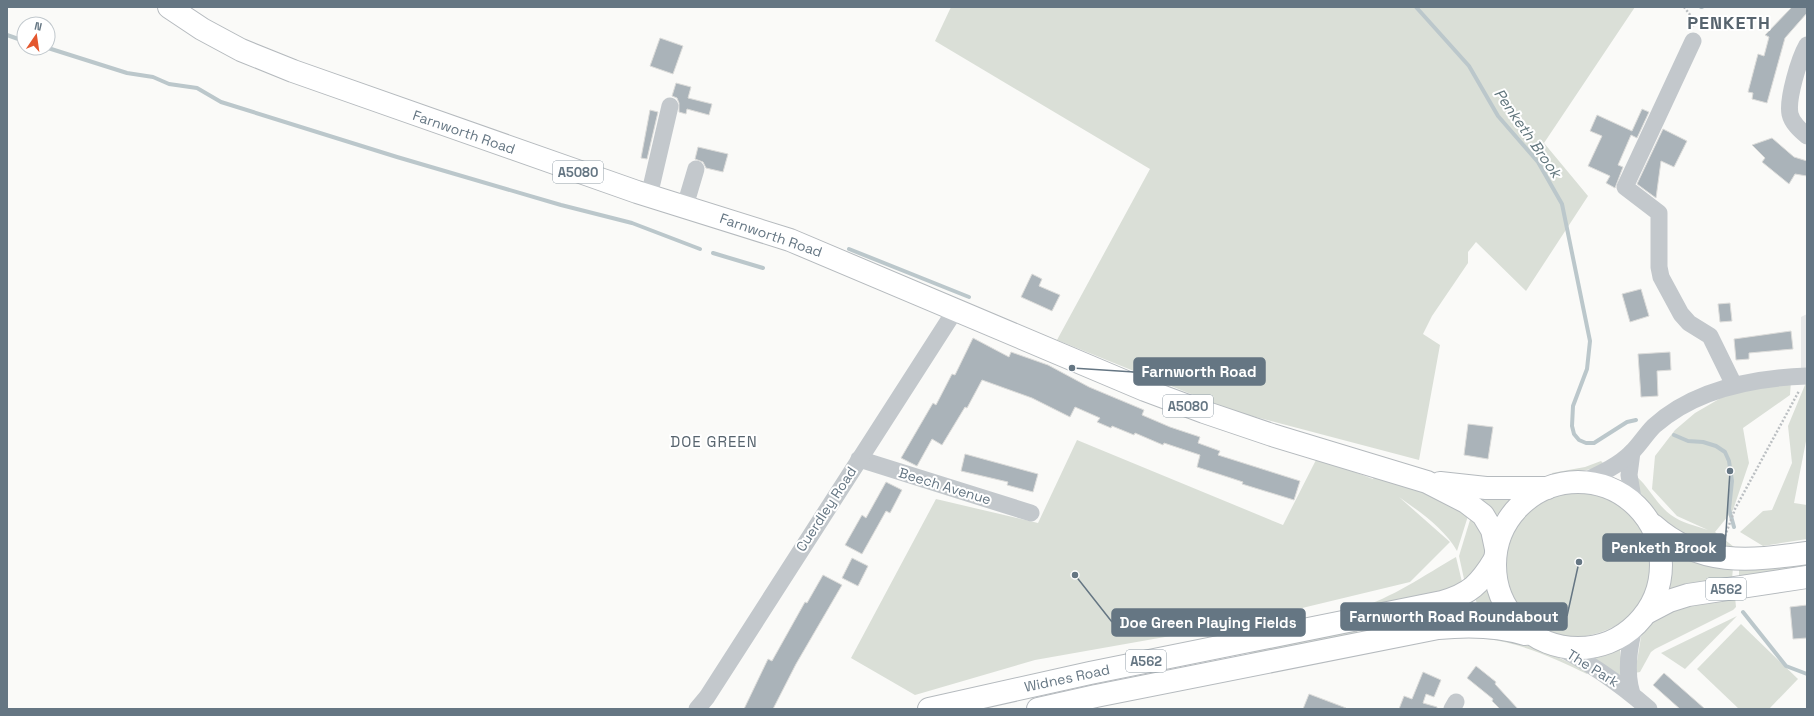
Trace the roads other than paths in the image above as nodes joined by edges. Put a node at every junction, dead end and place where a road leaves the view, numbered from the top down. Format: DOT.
graph roads {
  1 [pos="169,7"];
  2 [pos="1693,41"];
  3 [pos="1807,45"];
  4 [pos="670,106"];
  5 [pos="1807,136"];
  6 [pos="696,169"];
  7 [pos="649,196"];
  8 [pos="685,206"];
  9 [pos="956,310"];
  10 [pos="1806,376"];
  11 [pos="1734,385"];
  12 [pos="1632,452"];
  13 [pos="859,459"];
  14 [pos="1427,482"];
  15 [pos="1583,482"];
  16 [pos="1550,488"];
  17 [pos="1634,504"];
  18 [pos="1031,513"];
  19 [pos="1650,523"];
  20 [pos="1807,553"];
  21 [pos="1495,554"];
  22 [pos="1807,577"];
  23 [pos="1642,618"];
  24 [pos="1542,640"];
  25 [pos="1630,700"];
  26 [pos="697,709"];
  27 [pos="929,709"];
  28 [pos="1038,709"];
  29 [pos="1649,709"];
  1 -- 7 [label="main road, Farnworth Road / A5080"];
  2 -- 11 [label="street"];
  3 -- 5 [label="street"];
  4 -- 7 [label="street"];
  6 -- 8 [label="street"];
  7 -- 8 [label="main road, Farnworth Road / A5080"];
  8 -- 9 [label="main road, Farnworth Road / A5080"];
  9 -- 13 [label="street, Cuerdley Road"];
  9 -- 14 [label="main road, Farnworth Road / A5080"];
  10 -- 11 [label="street"];
  11 -- 12 [label="street"];
  12 -- 15 [label="street"];
  12 -- 17 [label="street"];
  13 -- 18 [label="street, Beech Avenue"];
  13 -- 26 [label="street, Cuerdley Road"];
  14 -- 16 [label="main road, Farnworth Road / A5080"];
  14 -- 21 [label="main road, Farnworth Road / A5080"];
  15 -- 16 [label="main road, A562"];
  15 -- 17 [label="main road, A562"];
  16 -- 21 [label="main road, A562"];
  17 -- 19 [label="main road, A562"];
  19 -- 20 [label="main road, A562"];
  19 -- 23 [label="main road, A562"];
  21 -- 24 [label="main road, A562"];
  21 -- 27 [label="main road, Widnes Road / A562"];
  22 -- 23 [label="main road, A562"];
  23 -- 24 [label="main road, A562"];
  23 -- 25 [label="street, The Park"];
  24 -- 25 [label="street, The Park"];
  24 -- 28 [label="main road, Widnes Road / A562"];
  25 -- 29 [label="street, The Park"];
}
